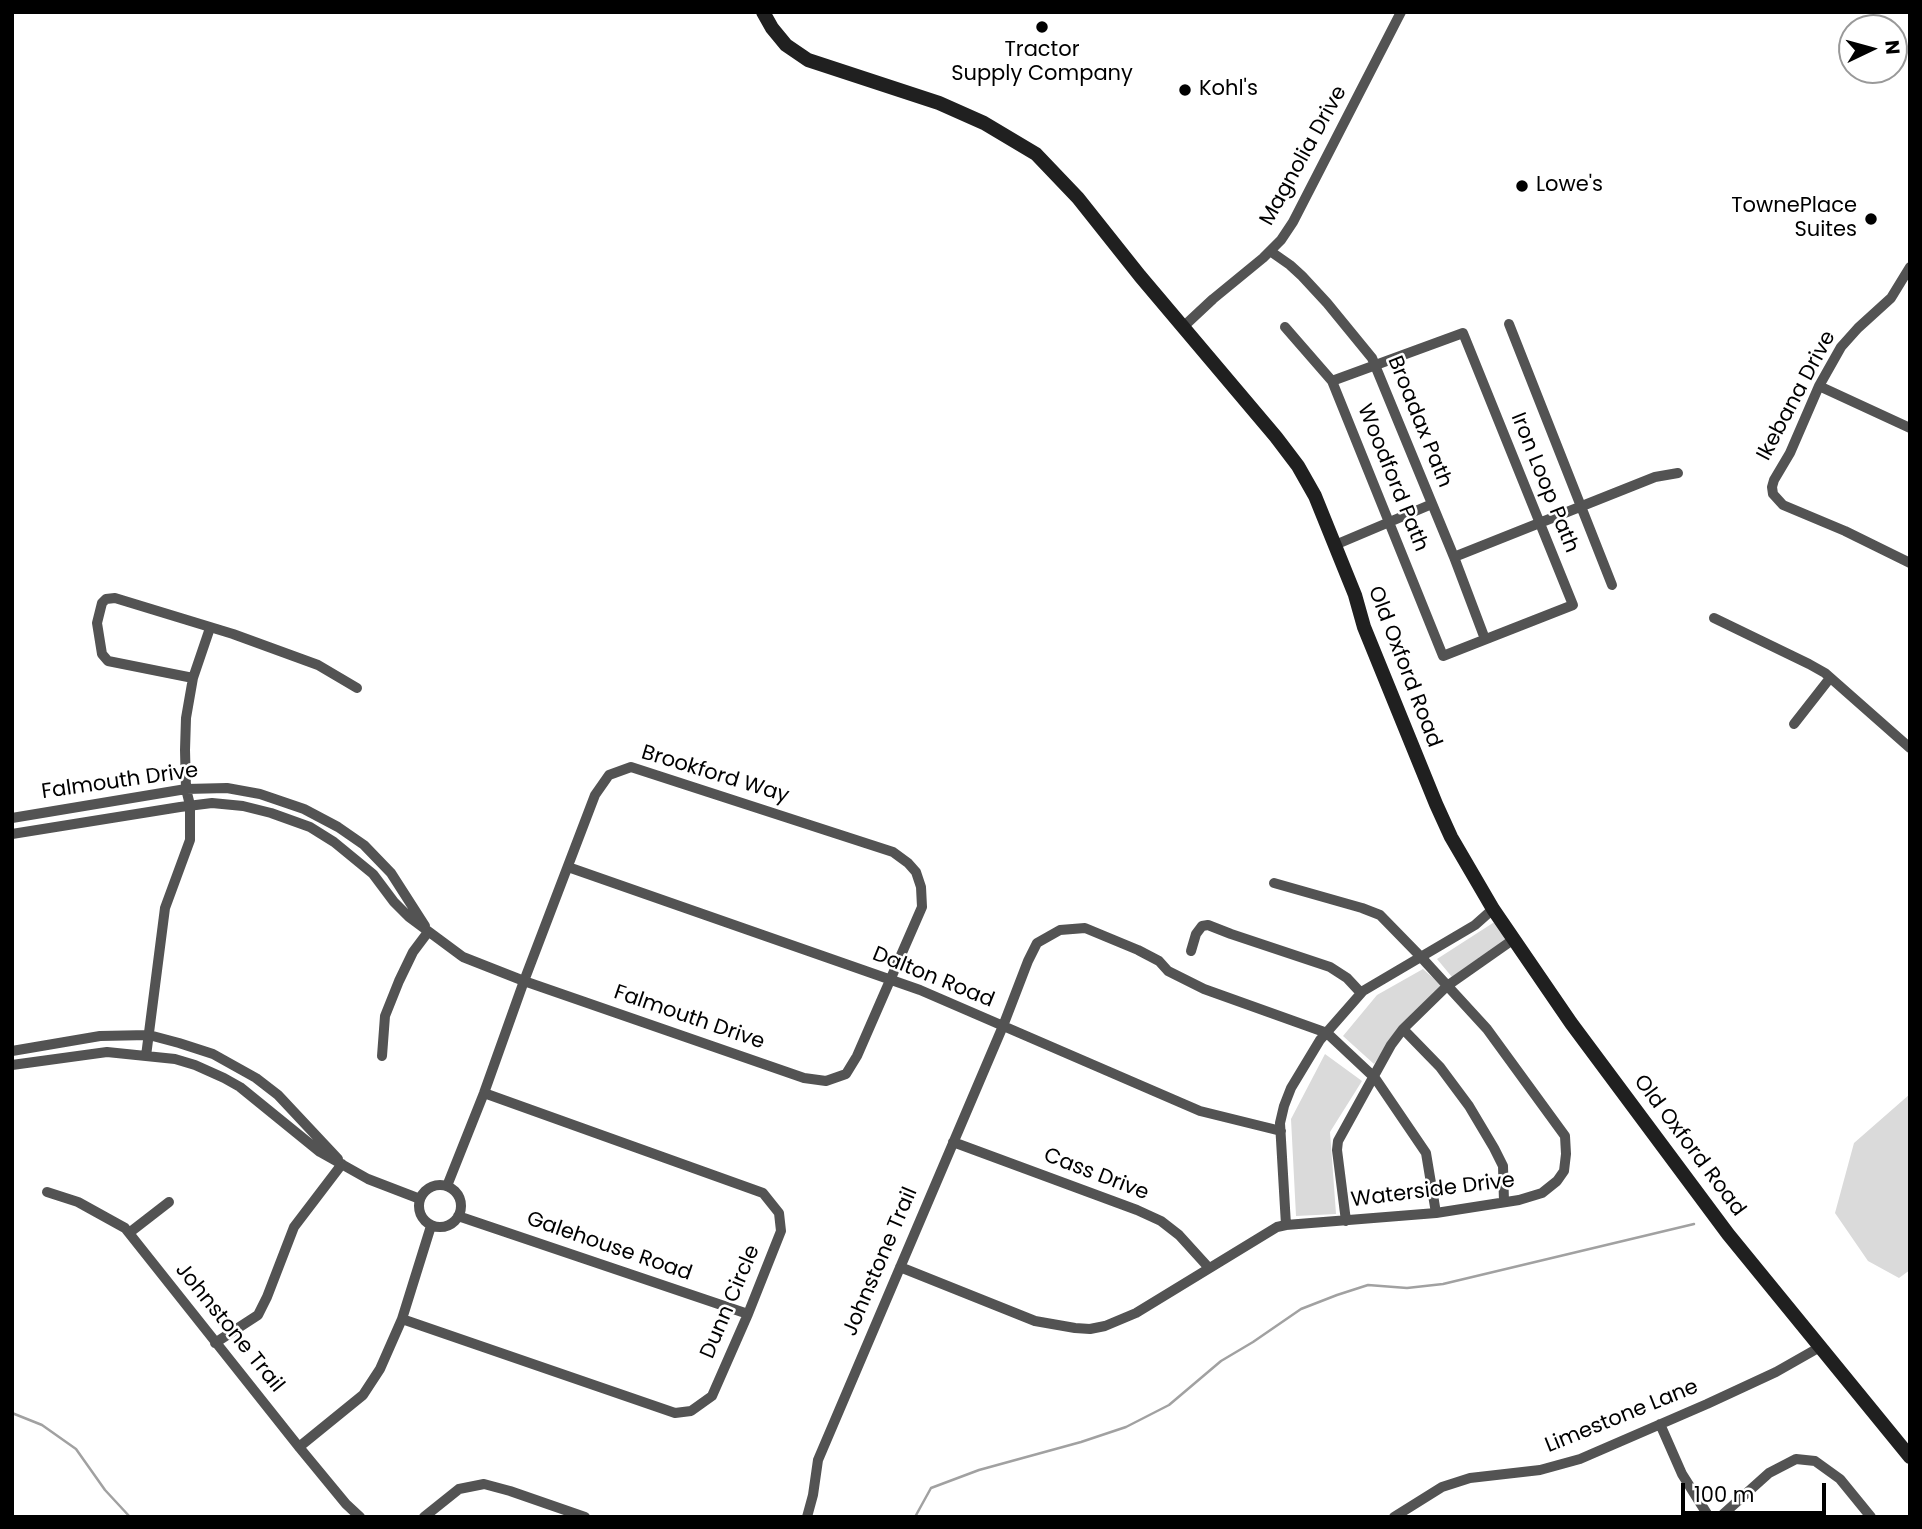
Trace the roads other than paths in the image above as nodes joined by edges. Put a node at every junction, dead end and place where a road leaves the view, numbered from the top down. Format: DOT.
graph roads {
  1 [pos="763,12"];
  2 [pos="1401,12"];
  3 [pos="1270,251"];
  4 [pos="1910,267"];
  5 [pos="1509,324"];
  6 [pos="1183,327"];
  7 [pos="1285,327"];
  8 [pos="1375,364"];
  9 [pos="1332,381"];
  10 [pos="1819,386"];
  11 [pos="1910,428"];
  12 [pos="1678,473"];
  13 [pos="1432,504"];
  14 [pos="1581,507"];
  15 [pos="1389,522"];
  16 [pos="1539,524"];
  17 [pos="1335,545"];
  18 [pos="1454,557"];
  19 [pos="1910,564"];
  20 [pos="1612,585"];
  21 [pos="1714,618"];
  22 [pos="210,628"];
  23 [pos="1485,639"];
  24 [pos="1443,656"];
  25 [pos="193,678"];
  26 [pos="1830,678"];
  27 [pos="357,688"];
  28 [pos="1794,724"];
  29 [pos="1910,748"];
  30 [pos="186,789"];
  31 [pos="190,805"];
  32 [pos="12,818"];
  33 [pos="12,834"];
  34 [pos="568,867"];
  35 [pos="1274,883"];
  36 [pos="1493,909"];
  37 [pos="428,932"];
  38 [pos="1514,939"];
  39 [pos="1191,951"];
  40 [pos="1421,957"];
  41 [pos="891,979"];
  42 [pos="524,981"];
  43 [pos="1447,986"];
  44 [pos="1361,993"];
  45 [pos="1003,1026"];
  46 [pos="1403,1029"];
  47 [pos="1327,1033"];
  48 [pos="149,1035"];
  49 [pos="12,1051"];
  50 [pos="146,1056"];
  51 [pos="382,1056"];
  52 [pos="12,1065"];
  53 [pos="1373,1075"];
  54 [pos="256,1078"];
  55 [pos="246,1092"];
  56 [pos="484,1094"];
  57 [pos="1281,1131"];
  58 [pos="953,1142"];
  59 [pos="342,1164"];
  60 [pos="447,1186"];
  61 [pos="47,1192"];
  62 [pos="419,1199"];
  63 [pos="169,1202"];
  64 [pos="1504,1202"];
  65 [pos="1436,1213"];
  66 [pos="458,1216"];
  67 [pos="1346,1222"];
  68 [pos="1286,1225"];
  69 [pos="431,1226"];
  70 [pos="129,1233"];
  71 [pos="900,1267"];
  72 [pos="1209,1268"];
  73 [pos="748,1314"];
  74 [pos="402,1319"];
  75 [pos="215,1343"];
  76 [pos="1820,1347"];
  77 [pos="1660,1424"];
  78 [pos="299,1447"];
  79 [pos="1910,1457"];
  80 [pos="360,1517"];
  81 [pos="424,1517"];
  82 [pos="585,1517"];
  83 [pos="807,1517"];
  84 [pos="1394,1517"];
  85 [pos="1709,1517"];
  86 [pos="1720,1517"];
  87 [pos="1871,1517"];
  1 -- 6 [label="street, Old Oxford Road"];
  2 -- 3 [label="street, Magnolia Drive"];
  3 -- 6 [label="street, Magnolia Drive"];
  3 -- 8 [label="street, Broadax Path"];
  4 -- 10 [label="street, Ikebana Drive"];
  5 -- 14 [label="street"];
  6 -- 17 [label="street, Old Oxford Road"];
  7 -- 9 [label="street, Woodford Path"];
  8 -- 9 [label="street"];
  8 -- 13 [label="street, Broadax Path"];
  8 -- 16 [label="street, Iron Loop Path"];
  9 -- 15 [label="street, Woodford Path"];
  10 -- 11 [label="street"];
  10 -- 19 [label="street, Ikebana Drive"];
  12 -- 14 [label="street"];
  13 -- 15 [label="street"];
  13 -- 18 [label="street, Broadax Path"];
  14 -- 16 [label="street"];
  14 -- 20 [label="street"];
  15 -- 17 [label="street"];
  15 -- 24 [label="street, Woodford Path"];
  16 -- 18 [label="street"];
  16 -- 23 [label="street, Iron Loop Path"];
  17 -- 36 [label="street, Old Oxford Road"];
  18 -- 23 [label="street, Broadax Path"];
  21 -- 26 [label="street"];
  22 -- 25 [label="street"];
  22 -- 25 [label="street"];
  22 -- 27 [label="street"];
  23 -- 24 [label="street, Iron Loop Path"];
  25 -- 30 [label="street"];
  26 -- 28 [label="street"];
  26 -- 29 [label="street"];
  30 -- 31 [label="street"];
  30 -- 32 [label="street, Falmouth Drive"];
  30 -- 37 [label="street, Falmouth Drive"];
  31 -- 33 [label="street, Falmouth Drive"];
  31 -- 37 [label="street, Falmouth Drive"];
  31 -- 48 [label="street"];
  34 -- 41 [label="street, Dalton Road"];
  34 -- 41 [label="street, Brookford Way"];
  34 -- 42 [label="street, Brookford Way"];
  35 -- 40 [label="street, Waterside Drive"];
  36 -- 38 [label="street, Old Oxford Road"];
  36 -- 40 [label="street"];
  37 -- 42 [label="street, Falmouth Drive"];
  37 -- 51 [label="street"];
  38 -- 43 [label="street"];
  38 -- 76 [label="street, Old Oxford Road"];
  39 -- 44 [label="street"];
  40 -- 43 [label="street, Waterside Drive"];
  40 -- 44 [label="street"];
  41 -- 42 [label="street, Falmouth Drive"];
  41 -- 45 [label="street, Dalton Road"];
  42 -- 56 [label="street, Brookford Way"];
  43 -- 46 [label="street"];
  43 -- 64 [label="street, Waterside Drive"];
  44 -- 47 [label="street"];
  45 -- 47 [label="street, Johnstone Trail"];
  45 -- 57 [label="street, Dalton Road"];
  45 -- 58 [label="street, Johnstone Trail"];
  46 -- 53 [label="street"];
  46 -- 64 [label="street"];
  47 -- 53 [label="street"];
  47 -- 57 [label="street"];
  48 -- 49 [label="street"];
  48 -- 50 [label="street"];
  48 -- 54 [label="street"];
  50 -- 52 [label="street"];
  50 -- 55 [label="street"];
  53 -- 65 [label="street"];
  53 -- 67 [label="street"];
  54 -- 55 [label="street"];
  54 -- 59 [label="street"];
  55 -- 59 [label="street"];
  56 -- 60 [label="street, Brookford Way"];
  56 -- 73 [label="street, Dunn Circle"];
  57 -- 68 [label="street"];
  58 -- 71 [label="street, Johnstone Trail"];
  58 -- 72 [label="street, Cass Drive"];
  59 -- 62 [label="street"];
  59 -- 75 [label="street"];
  60 -- 62 [label="street"];
  60 -- 66 [label="street"];
  61 -- 70 [label="street, Johnstone Trail"];
  62 -- 69 [label="street"];
  63 -- 70 [label="street"];
  64 -- 65 [label="street, Waterside Drive"];
  65 -- 67 [label="street, Waterside Drive"];
  66 -- 69 [label="street"];
  66 -- 73 [label="street, Galehouse Road"];
  67 -- 68 [label="street, Waterside Drive"];
  68 -- 72 [label="street, Waterside Drive"];
  69 -- 74 [label="street"];
  70 -- 75 [label="street, Johnstone Trail"];
  71 -- 72 [label="street, Waterside Drive"];
  71 -- 83 [label="street, Johnstone Trail"];
  73 -- 74 [label="street, Dunn Circle"];
  74 -- 78 [label="street"];
  75 -- 78 [label="street, Johnstone Trail"];
  76 -- 77 [label="street, Limestone Lane"];
  76 -- 79 [label="street, Old Oxford Road"];
  77 -- 84 [label="street, Limestone Lane"];
  77 -- 85 [label="street"];
  78 -- 80 [label="street, Johnstone Trail"];
  81 -- 82 [label="street"];
  86 -- 87 [label="street"];
}
